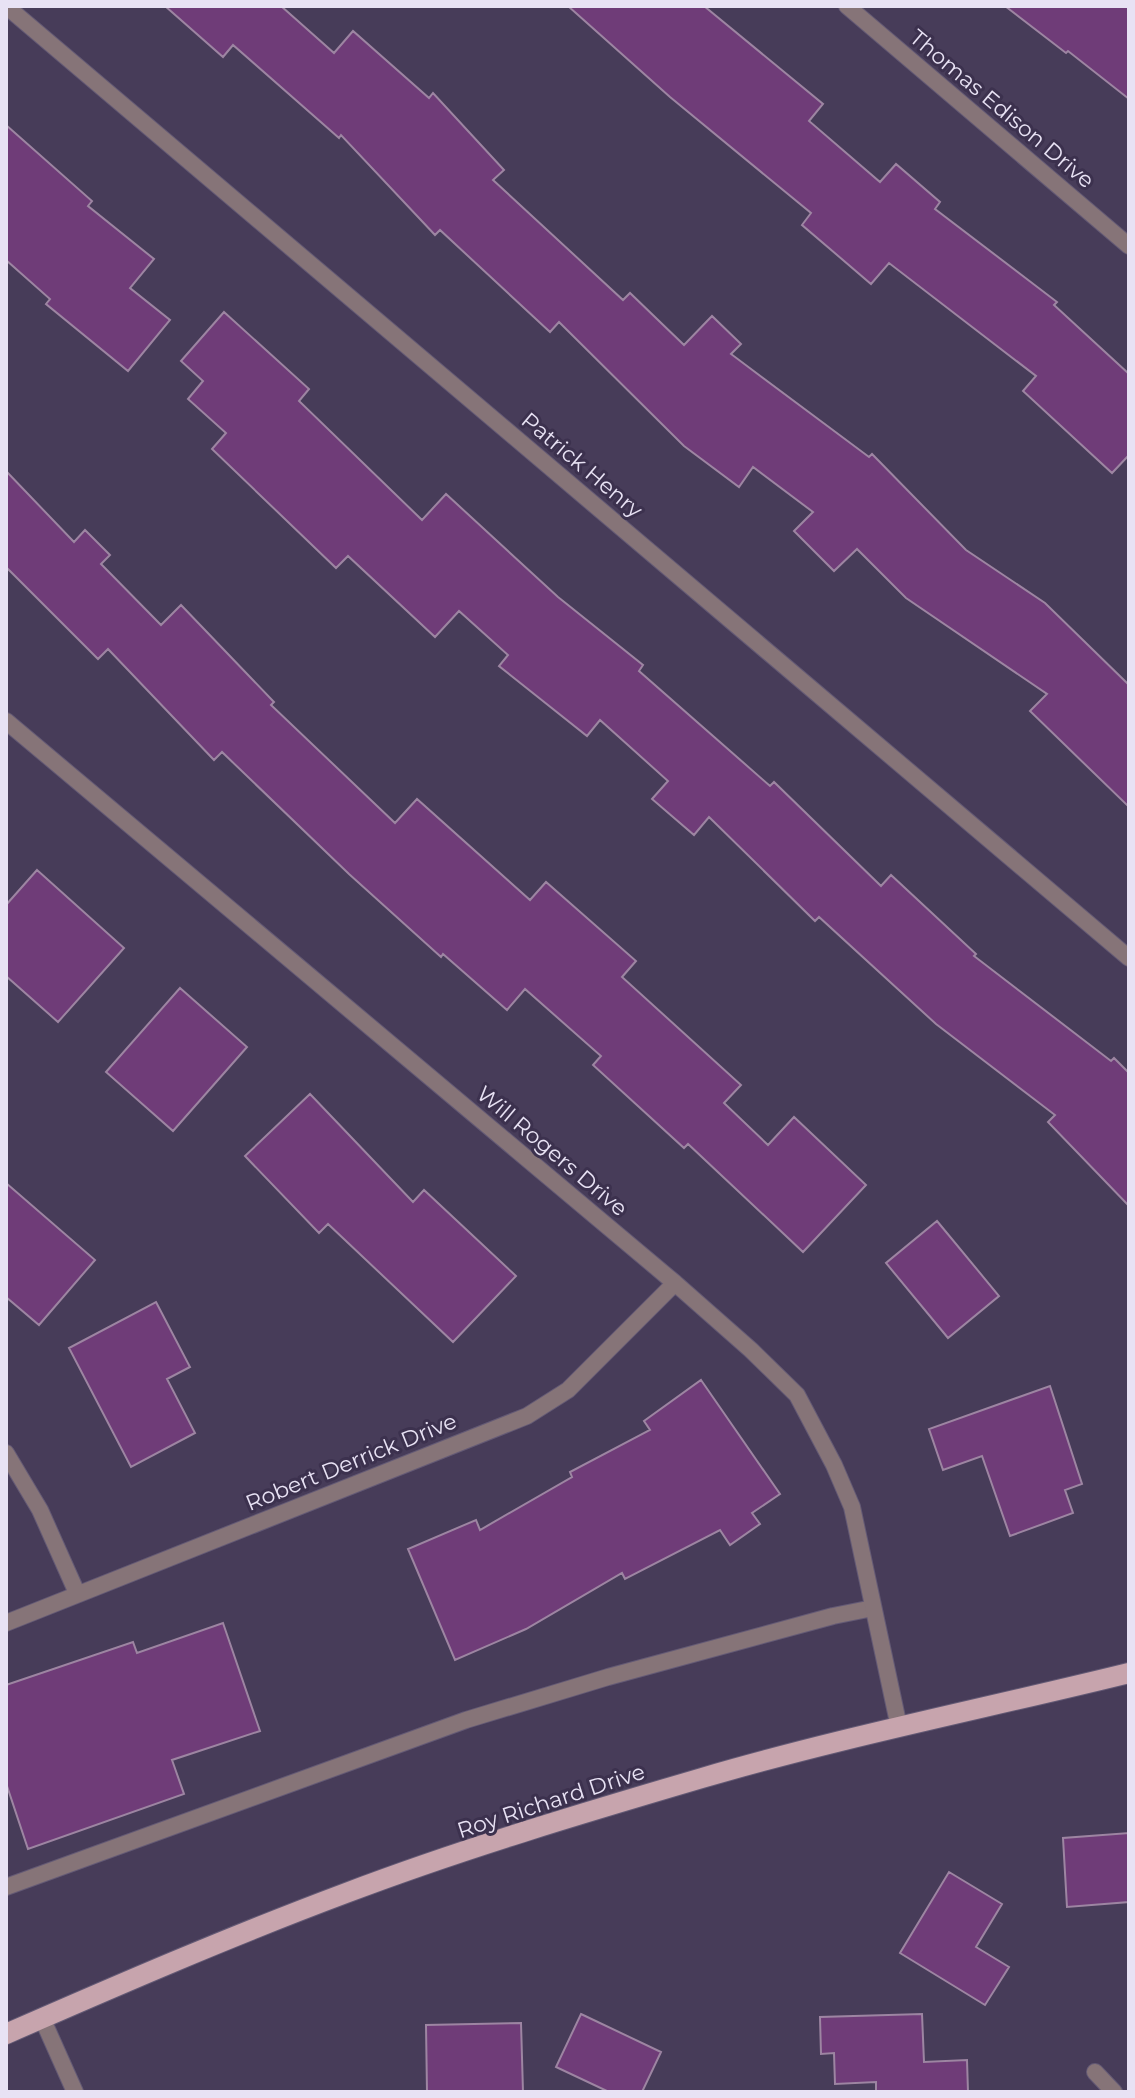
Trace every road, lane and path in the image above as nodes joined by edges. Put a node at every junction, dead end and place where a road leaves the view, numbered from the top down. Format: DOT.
graph roads {
  1 [pos="6,6"];
  2 [pos="847,6"];
  3 [pos="1129,246"];
  4 [pos="6,721"];
  5 [pos="1129,958"];
  6 [pos="675,1283"];
  7 [pos="6,1453"];
  8 [pos="77,1593"];
  9 [pos="873,1608"];
  10 [pos="6,1623"];
  11 [pos="1129,1673"];
  12 [pos="899,1727"];
  13 [pos="6,1887"];
  14 [pos="42,2018"];
  15 [pos="6,2034"];
  16 [pos="1095,2072"];
  17 [pos="75,2092"];
  18 [pos="1114,2092"];
  1 -- 5 [label="street, Patrick Henry"];
  2 -- 3 [label="street, Thomas Edison Drive"];
  4 -- 6 [label="street, Will Rogers Drive"];
  6 -- 8 [label="street, Robert Derrick Drive"];
  6 -- 9 [label="street, Will Rogers Drive"];
  7 -- 8 [label="street"];
  8 -- 10 [label="street, Robert Derrick Drive"];
  9 -- 12 [label="street, Will Rogers Drive"];
  9 -- 13 [label="street"];
  11 -- 12 [label="main road, Roy Richard Drive"];
  12 -- 14 [label="main road, Roy Richard Drive"];
  14 -- 15 [label="main road, Roy Richard Drive"];
  14 -- 17 [label="street"];
  16 -- 18 [label="street"];
}
